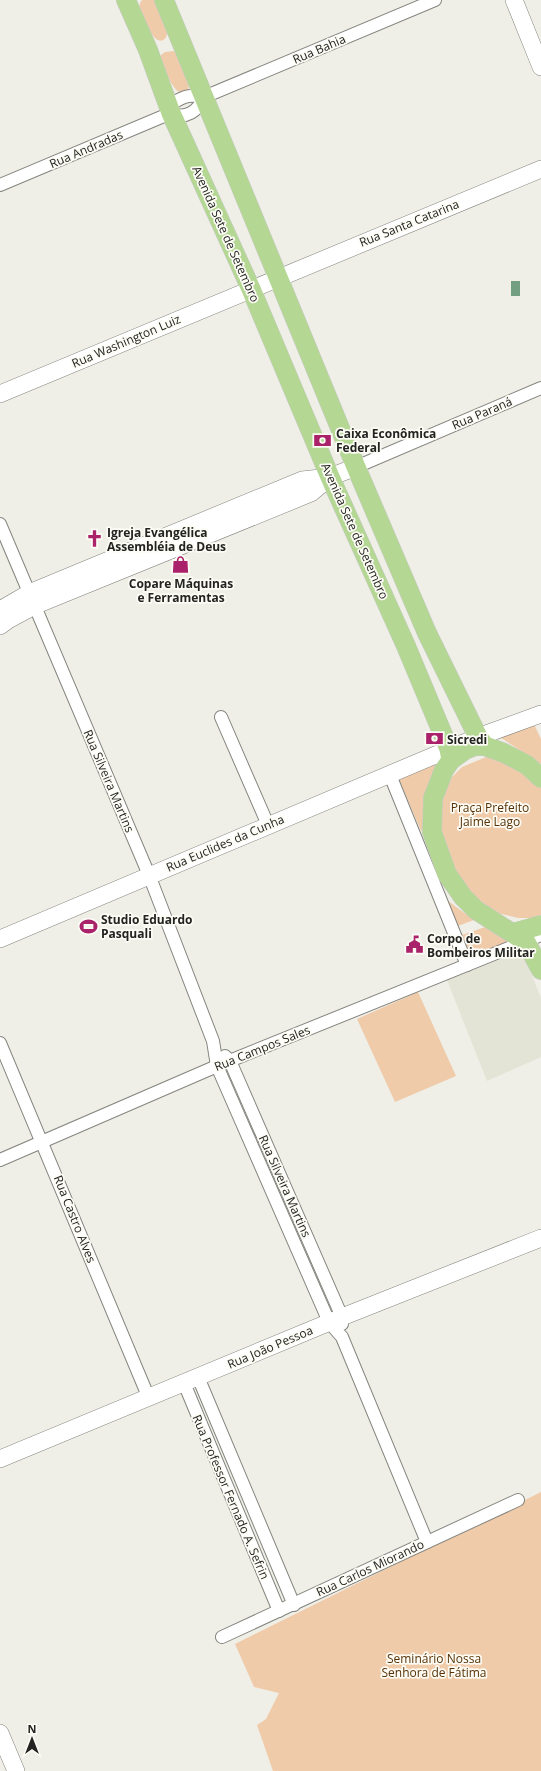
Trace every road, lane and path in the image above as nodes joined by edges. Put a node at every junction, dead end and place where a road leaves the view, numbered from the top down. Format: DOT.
graph roads {
  1 [pos="126,0"];
  2 [pos="164,0"];
  3 [pos="435,0"];
  4 [pos="514,0"];
  5 [pos="541,67"];
  6 [pos="204,98"];
  7 [pos="171,113"];
  8 [pos="541,169"];
  9 [pos="0,186"];
  10 [pos="278,278"];
  11 [pos="251,289"];
  12 [pos="541,388"];
  13 [pos="0,394"];
  14 [pos="356,467"];
  15 [pos="330,477"];
  16 [pos="0,524"];
  17 [pos="31,600"];
  18 [pos="0,610"];
  19 [pos="0,626"];
  20 [pos="427,633"];
  21 [pos="406,646"];
  22 [pos="541,714"];
  23 [pos="221,716"];
  24 [pos="482,741"];
  25 [pos="450,754"];
  26 [pos="390,775"];
  27 [pos="541,778"];
  28 [pos="268,825"];
  29 [pos="413,831"];
  30 [pos="437,847"];
  31 [pos="447,874"];
  32 [pos="149,875"];
  33 [pos="443,906"];
  34 [pos="541,924"];
  35 [pos="526,937"];
  36 [pos="0,938"];
  37 [pos="467,966"];
  38 [pos="541,970"];
  39 [pos="213,1041"];
  40 [pos="0,1042"];
  41 [pos="230,1061"];
  42 [pos="217,1066"];
  43 [pos="42,1140"];
  44 [pos="0,1160"];
  45 [pos="274,1162"];
  46 [pos="262,1168"];
  47 [pos="541,1238"];
  48 [pos="335,1319"];
  49 [pos="191,1380"];
  50 [pos="148,1396"];
  51 [pos="0,1460"];
  52 [pos="518,1500"];
  53 [pos="427,1542"];
  54 [pos="294,1604"];
  55 [pos="279,1611"];
  56 [pos="222,1638"];
  57 [pos="0,1733"];
  58 [pos="16,1771"];
  1 -- 7 [label="main road, Avenida Sete de Setembro"];
  2 -- 6 [label="main road"];
  3 -- 6 [label="street, Rua Bahia"];
  4 -- 5 [label="street"];
  6 -- 7 [label="street"];
  6 -- 7 [label="street"];
  6 -- 10 [label="main road"];
  7 -- 9 [label="street, Rua Andradas"];
  7 -- 11 [label="main road, Avenida Sete de Setembro"];
  8 -- 10 [label="street, Rua Santa Catarina"];
  10 -- 11 [label="street, Rua Santa Catarina"];
  10 -- 14 [label="main road"];
  11 -- 13 [label="street, Rua Washington Luiz"];
  11 -- 15 [label="main road, Avenida Sete de Setembro"];
  12 -- 14 [label="street, Rua Paraná"];
  14 -- 15 [label="street"];
  14 -- 20 [label="main road"];
  15 -- 17 [label="street"];
  15 -- 21 [label="main road, Avenida Sete de Setembro"];
  16 -- 17 [label="street, Rua Silveira Martins"];
  17 -- 18 [label="street"];
  17 -- 19 [label="street"];
  17 -- 32 [label="street, Rua Silveira Martins"];
  20 -- 21 [label="main road"];
  20 -- 24 [label="main road"];
  21 -- 25 [label="main road, Avenida Sete de Setembro"];
  22 -- 24 [label="street"];
  23 -- 28 [label="street"];
  24 -- 25 [label="main road"];
  24 -- 27 [label="main road"];
  25 -- 26 [label="street, Rua Euclides da Cunha"];
  25 -- 30 [label="main road"];
  26 -- 28 [label="street, Rua Euclides da Cunha"];
  26 -- 29 [label="street"];
  28 -- 32 [label="street, Rua Euclides da Cunha"];
  29 -- 30 [label="street"];
  29 -- 33 [label="street"];
  30 -- 31 [label="main road"];
  31 -- 33 [label="street"];
  31 -- 35 [label="main road"];
  32 -- 36 [label="street, Rua Euclides da Cunha"];
  32 -- 39 [label="street, Rua Silveira Martins"];
  33 -- 37 [label="street"];
  34 -- 35 [label="main road"];
  35 -- 37 [label="street, Rua Campos Sales"];
  35 -- 38 [label="main road"];
  37 -- 41 [label="street, Rua Campos Sales"];
  39 -- 41 [label="street, Rua Silveira Martins"];
  39 -- 42 [label="street, Rua Silveira Martins"];
  40 -- 43 [label="street, Rua Castro Alves"];
  41 -- 42 [label="street, Rua Campos Sales"];
  41 -- 45 [label="street, Rua Silveira Martins"];
  42 -- 43 [label="street, Rua Campos Sales"];
  42 -- 46 [label="street, Rua Silveira Martins"];
  43 -- 44 [label="street, Rua Campos Sales"];
  43 -- 50 [label="street, Rua Castro Alves"];
  45 -- 46 [label="street"];
  45 -- 48 [label="street, Rua Silveira Martins"];
  46 -- 48 [label="street, Rua Silveira Martins"];
  47 -- 48 [label="street, Rua João Pessoa"];
  48 -- 49 [label="street, Rua João Pessoa"];
  48 -- 53 [label="street, Rua Silveira Martins"];
  49 -- 50 [label="street, Rua João Pessoa"];
  49 -- 54 [label="street, Rua Professor Fernado A. Sefrin"];
  49 -- 55 [label="street, Rua Professor Fernado A. Sefrin"];
  50 -- 51 [label="street, Rua João Pessoa"];
  52 -- 53 [label="street, Rua Carlos Miorando"];
  53 -- 54 [label="street, Rua Carlos Miorando"];
  54 -- 55 [label="street, Rua Carlos Miorando"];
  55 -- 56 [label="street, Rua Carlos Miorando"];
  57 -- 58 [label="street"];
}
